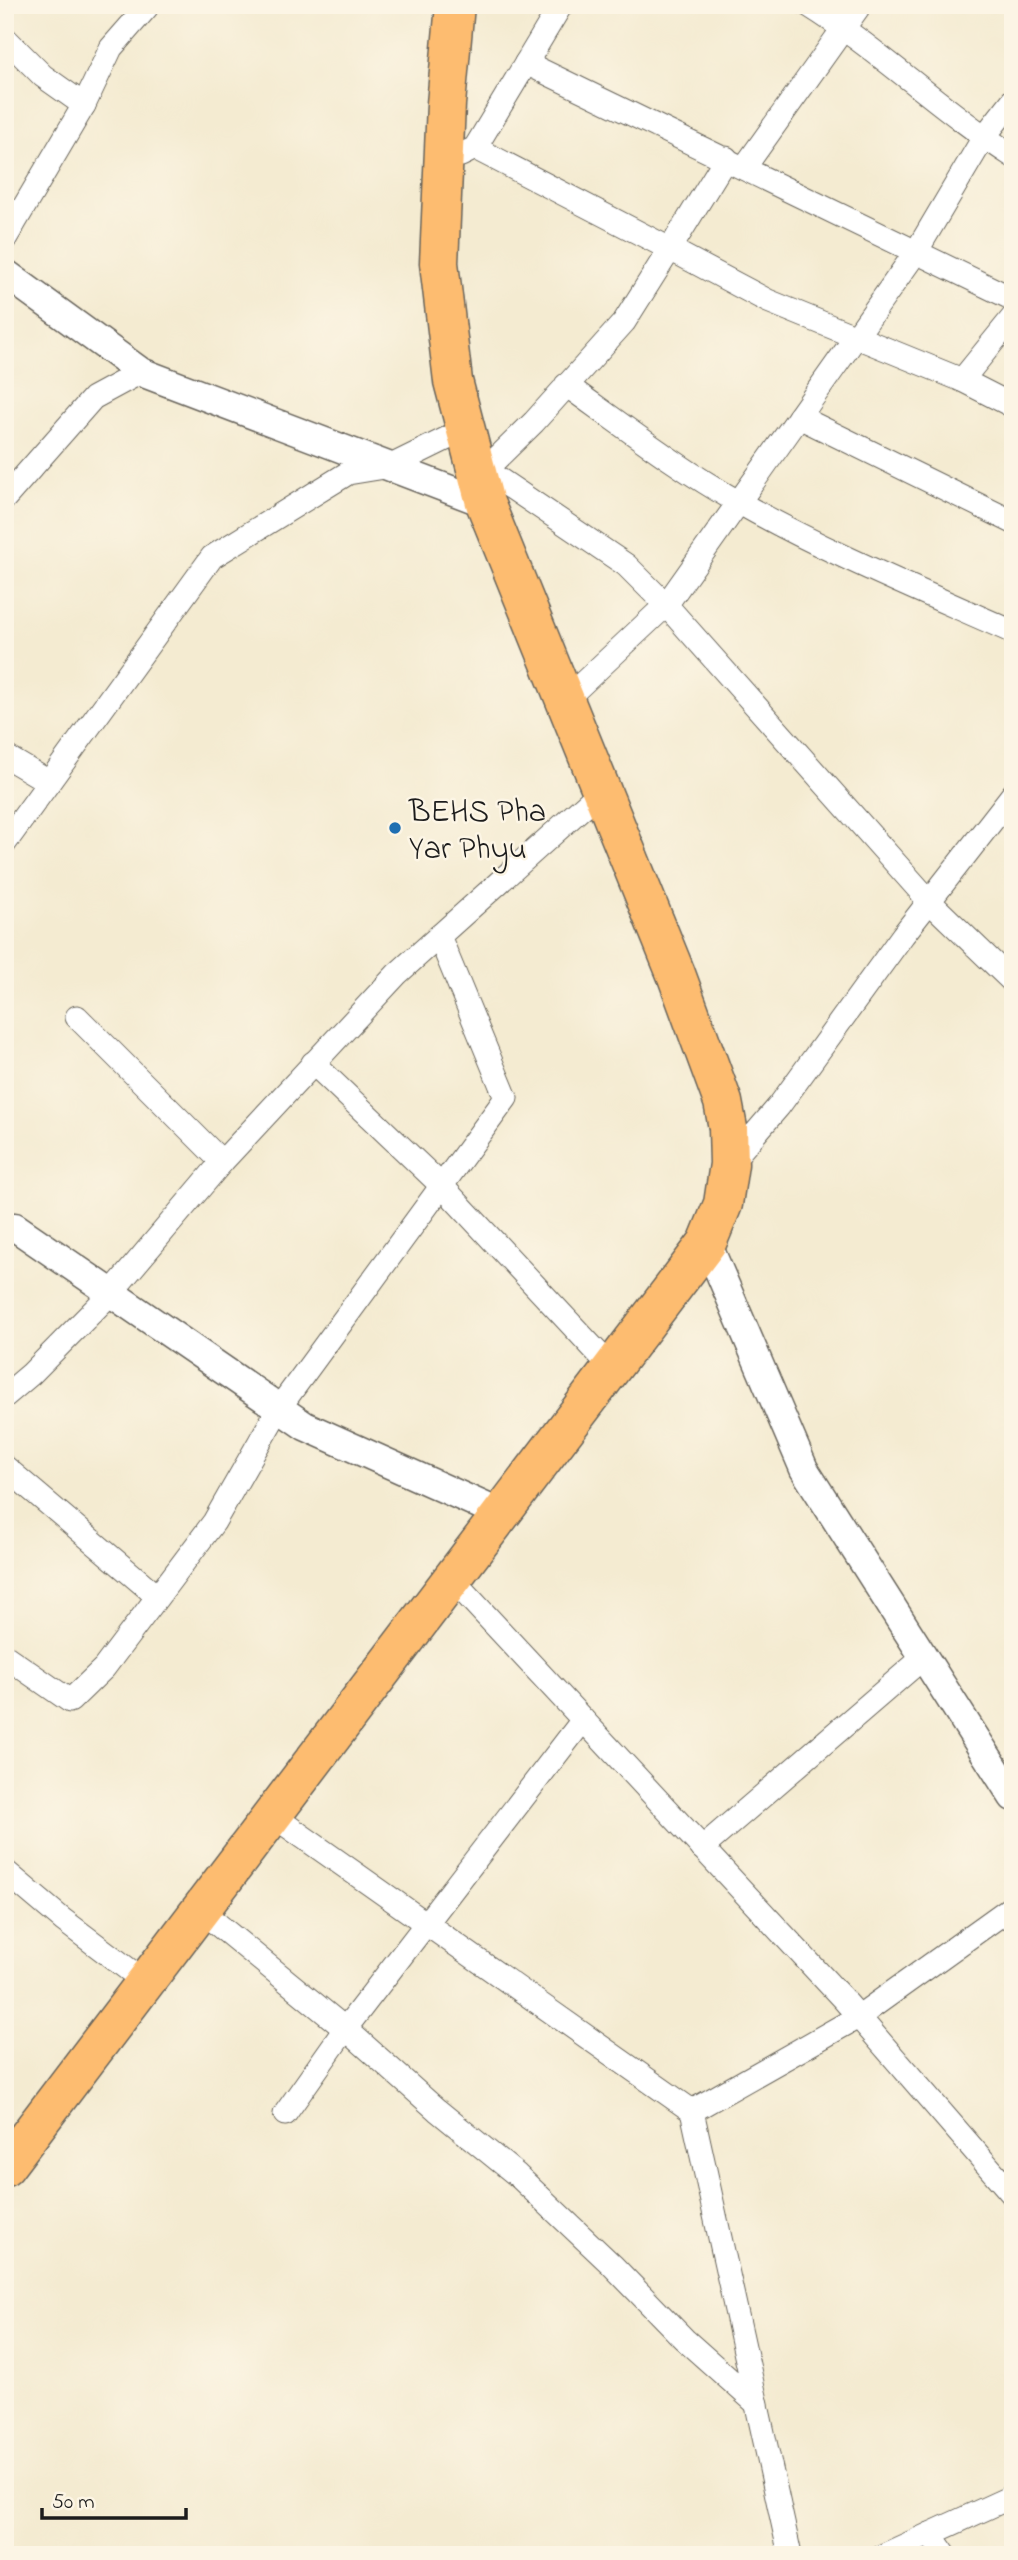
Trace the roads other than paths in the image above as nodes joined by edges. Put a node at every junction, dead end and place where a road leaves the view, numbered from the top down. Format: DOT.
graph roads {
  1 [pos="455,5"];
  2 [pos="561,5"];
  3 [pos="808,5"];
  4 [pos="860,5"];
  5 [pos="147,7"];
  6 [pos="843,27"];
  7 [pos="5,38"];
  8 [pos="527,63"];
  9 [pos="1013,100"];
  10 [pos="84,105"];
  11 [pos="984,137"];
  12 [pos="459,155"];
  13 [pos="1013,156"];
  14 [pos="735,163"];
  15 [pos="5,239"];
  16 [pos="670,248"];
  17 [pos="916,252"];
  18 [pos="5,273"];
  19 [pos="1013,299"];
  20 [pos="1013,317"];
  21 [pos="856,336"];
  22 [pos="141,372"];
  23 [pos="962,380"];
  24 [pos="566,385"];
  25 [pos="1013,406"];
  26 [pos="799,417"];
  27 [pos="391,466"];
  28 [pos="478,466"];
  29 [pos="5,498"];
  30 [pos="738,502"];
  31 [pos="1013,522"];
  32 [pos="666,605"];
  33 [pos="1013,632"];
  34 [pos="565,700"];
  35 [pos="5,755"];
  36 [pos="49,782"];
  37 [pos="602,790"];
  38 [pos="1012,797"];
  39 [pos="5,843"];
  40 [pos="930,902"];
  41 [pos="439,936"];
  42 [pos="1013,982"];
  43 [pos="77,1017"];
  44 [pos="313,1063"];
  45 [pos="222,1162"];
  46 [pos="729,1164"];
  47 [pos="442,1186"];
  48 [pos="5,1228"];
  49 [pos="707,1243"];
  50 [pos="111,1293"];
  51 [pos="612,1368"];
  52 [pos="5,1396"];
  53 [pos="279,1408"];
  54 [pos="5,1467"];
  55 [pos="501,1514"];
  56 [pos="452,1579"];
  57 [pos="157,1596"];
  58 [pos="5,1656"];
  59 [pos="924,1657"];
  60 [pos="583,1720"];
  61 [pos="1013,1797"];
  62 [pos="272,1815"];
  63 [pos="702,1848"];
  64 [pos="5,1871"];
  65 [pos="1013,1906"];
  66 [pos="200,1910"];
  67 [pos="426,1924"];
  68 [pos="145,1982"];
  69 [pos="858,2017"];
  70 [pos="345,2029"];
  71 [pos="692,2111"];
  72 [pos="285,2114"];
  73 [pos="5,2167"];
  74 [pos="1013,2195"];
  75 [pos="757,2404"];
  76 [pos="1013,2496"];
  77 [pos="930,2533"];
  78 [pos="790,2555"];
  79 [pos="884,2555"];
  80 [pos="945,2555"];
  1 -- 12 [label="highway"];
  2 -- 8 [label="street"];
  3 -- 6 [label="street"];
  4 -- 6 [label="street"];
  5 -- 10 [label="street"];
  6 -- 11 [label="street"];
  6 -- 14 [label="street"];
  7 -- 10 [label="street"];
  8 -- 12 [label="street"];
  8 -- 14 [label="street"];
  9 -- 11 [label="street"];
  10 -- 15 [label="street"];
  11 -- 13 [label="street"];
  11 -- 17 [label="street"];
  12 -- 16 [label="street"];
  12 -- 28 [label="highway"];
  14 -- 16 [label="street"];
  14 -- 17 [label="street"];
  16 -- 21 [label="street"];
  16 -- 24 [label="street"];
  17 -- 19 [label="street"];
  17 -- 21 [label="street"];
  18 -- 22 [label="street"];
  20 -- 23 [label="street"];
  21 -- 23 [label="street"];
  21 -- 26 [label="street"];
  22 -- 27 [label="street"];
  22 -- 29 [label="street"];
  23 -- 25 [label="street"];
  24 -- 28 [label="street"];
  24 -- 30 [label="street"];
  26 -- 30 [label="street"];
  26 -- 31 [label="street"];
  27 -- 28 [label="street"];
  27 -- 28 [label="street"];
  27 -- 36 [label="street"];
  28 -- 32 [label="street"];
  28 -- 34 [label="highway"];
  30 -- 32 [label="street"];
  30 -- 33 [label="street"];
  32 -- 34 [label="street"];
  32 -- 40 [label="street"];
  34 -- 37 [label="highway"];
  35 -- 36 [label="street"];
  36 -- 39 [label="street"];
  37 -- 41 [label="street"];
  37 -- 46 [label="highway"];
  38 -- 40 [label="street"];
  40 -- 42 [label="street"];
  40 -- 46 [label="street"];
  41 -- 44 [label="street"];
  41 -- 47 [label="street"];
  43 -- 45 [label="street"];
  44 -- 45 [label="street"];
  44 -- 47 [label="street"];
  45 -- 50 [label="street"];
  46 -- 49 [label="highway"];
  47 -- 51 [label="street"];
  47 -- 53 [label="street"];
  48 -- 50 [label="street"];
  49 -- 51 [label="highway"];
  49 -- 59 [label="street"];
  50 -- 52 [label="street"];
  50 -- 53 [label="street"];
  51 -- 55 [label="highway"];
  53 -- 55 [label="street"];
  53 -- 57 [label="street"];
  54 -- 57 [label="street"];
  55 -- 56 [label="highway"];
  56 -- 60 [label="street"];
  56 -- 62 [label="highway"];
  57 -- 58 [label="street"];
  59 -- 61 [label="street"];
  59 -- 63 [label="street"];
  60 -- 63 [label="street"];
  60 -- 67 [label="street"];
  62 -- 66 [label="highway"];
  62 -- 67 [label="street"];
  63 -- 69 [label="street"];
  64 -- 68 [label="street"];
  65 -- 69 [label="street"];
  66 -- 68 [label="highway"];
  66 -- 70 [label="street"];
  67 -- 70 [label="street"];
  67 -- 71 [label="street"];
  68 -- 73 [label="highway"];
  69 -- 71 [label="street"];
  69 -- 74 [label="street"];
  70 -- 72 [label="street"];
  70 -- 75 [label="street"];
  71 -- 75 [label="street"];
  75 -- 78 [label="street"];
  76 -- 77 [label="street"];
  77 -- 79 [label="street"];
  77 -- 80 [label="street"];
}
